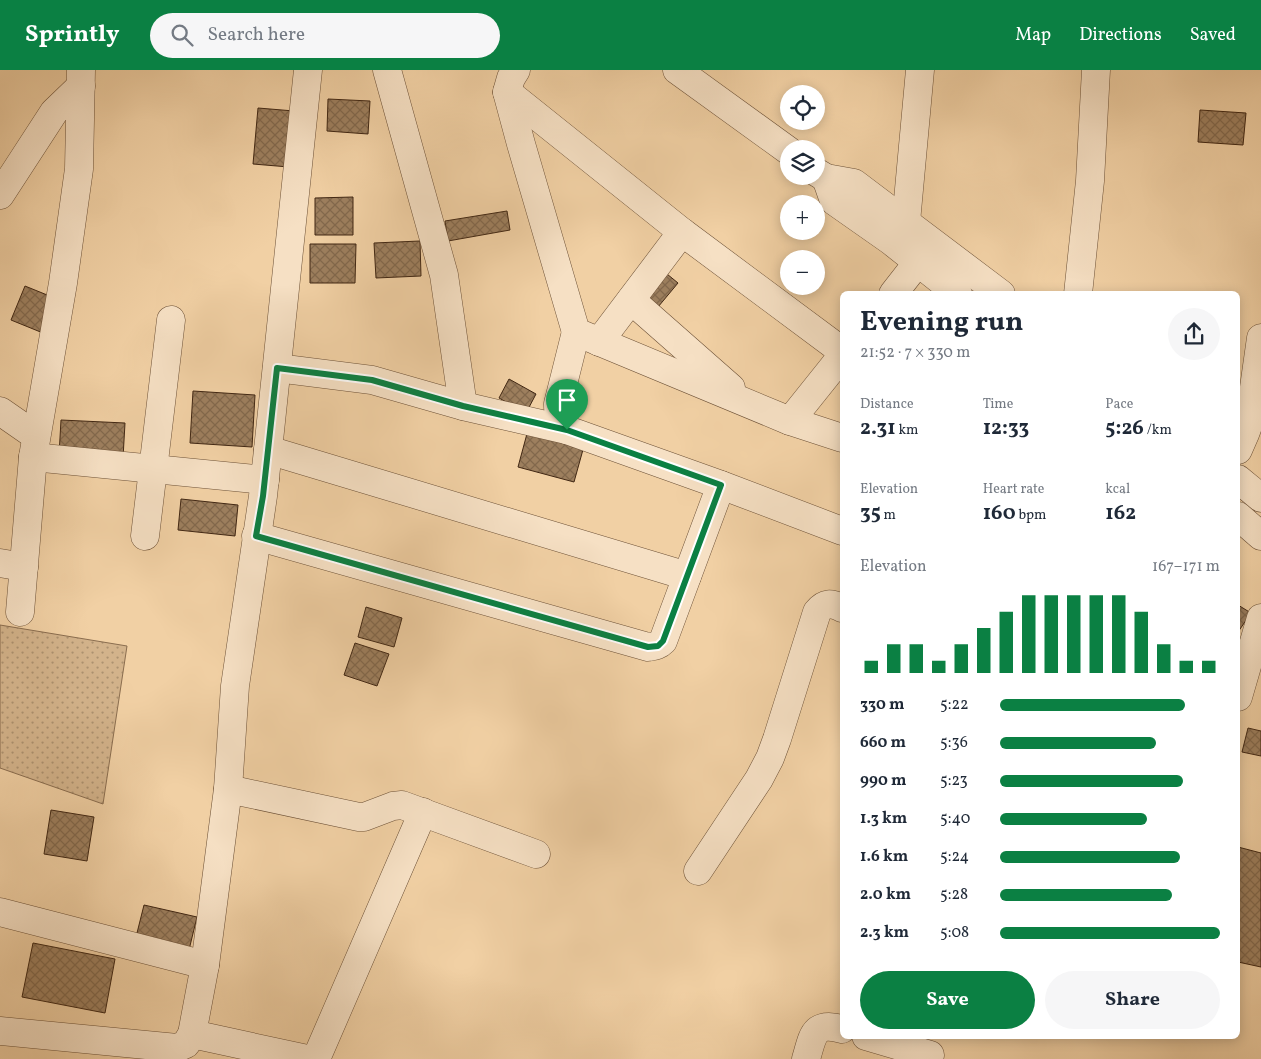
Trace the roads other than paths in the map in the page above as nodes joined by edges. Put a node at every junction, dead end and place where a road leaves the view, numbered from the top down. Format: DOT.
graph roads {
  1 [pos="308,70"];
  2 [pos="387,70"];
  3 [pos="677,70"];
  4 [pos="1096,70"];
  5 [pos="918,72"];
  6 [pos="81,78"];
  7 [pos="511,81"];
  8 [pos="780,145"];
  9 [pos="825,183"];
  10 [pos="0,196"];
  11 [pos="682,232"];
  12 [pos="899,232"];
  13 [pos="918,262"];
  14 [pos="895,291"];
  15 [pos="954,291"];
  16 [pos="997,291"];
  17 [pos="1078,291"];
  18 [pos="631,300"];
  19 [pos="171,320"];
  20 [pos="588,337"];
  21 [pos="1261,338"];
  22 [pos="840,350"];
  23 [pos="840,358"];
  24 [pos="277,368"];
  25 [pos="748,404"];
  26 [pos="463,406"];
  27 [pos="0,411"];
  28 [pos="790,421"];
  29 [pos="567,430"];
  30 [pos="840,437"];
  31 [pos="1240,445"];
  32 [pos="35,446"];
  33 [pos="268,450"];
  34 [pos="153,469"];
  35 [pos="265,480"];
  36 [pos="1240,481"];
  37 [pos="721,485"];
  38 [pos="1261,498"];
  39 [pos="1240,518"];
  40 [pos="840,530"];
  41 [pos="145,536"];
  42 [pos="256,536"];
  43 [pos="1261,536"];
  44 [pos="12,565"];
  45 [pos="687,576"];
  46 [pos="840,607"];
  47 [pos="20,612"];
  48 [pos="1261,618"];
  49 [pos="1240,690"];
  50 [pos="228,789"];
  51 [pos="423,812"];
  52 [pos="536,854"];
  53 [pos="698,871"];
  54 [pos="0,912"];
  55 [pos="205,965"];
  56 [pos="840,1029"];
  57 [pos="0,1031"];
  58 [pos="192,1034"];
  59 [pos="880,1039"];
  60 [pos="932,1050"];
  61 [pos="307,1059"];
  62 [pos="316,1059"];
  63 [pos="806,1059"];
  1 -- 24 [label="street"];
  2 -- 26 [label="street"];
  3 -- 8 [label="street"];
  4 -- 17 [label="street"];
  5 -- 12 [label="street"];
  6 -- 10 [label="street"];
  6 -- 32 [label="street"];
  7 -- 11 [label="street"];
  7 -- 20 [label="street"];
  9 -- 12 [label="street"];
  11 -- 18 [label="street"];
  11 -- 22 [label="street"];
  12 -- 13 [label="street"];
  12 -- 16 [label="street"];
  13 -- 14 [label="street"];
  13 -- 15 [label="street"];
  18 -- 20 [label="street"];
  18 -- 25 [label="street"];
  19 -- 34 [label="street"];
  20 -- 25 [label="street"];
  20 -- 29 [label="street"];
  21 -- 31 [label="street"];
  23 -- 28 [label="street"];
  24 -- 26 [label="street"];
  24 -- 33 [label="street"];
  25 -- 28 [label="street"];
  26 -- 29 [label="street"];
  27 -- 32 [label="street"];
  28 -- 30 [label="street"];
  29 -- 37 [label="street"];
  32 -- 34 [label="street"];
  32 -- 44 [label="street"];
  33 -- 35 [label="street"];
  33 -- 45 [label="street"];
  34 -- 35 [label="street"];
  34 -- 41 [label="street"];
  35 -- 42 [label="street"];
  36 -- 38 [label="street"];
  37 -- 40 [label="street"];
  37 -- 45 [label="street"];
  39 -- 43 [label="street"];
  42 -- 45 [label="street"];
  42 -- 50 [label="street"];
  44 -- 47 [label="street"];
  46 -- 53 [label="street"];
  48 -- 49 [label="street"];
  50 -- 51 [label="street"];
  50 -- 55 [label="street"];
  51 -- 52 [label="street"];
  51 -- 62 [label="street"];
  54 -- 55 [label="street"];
  55 -- 58 [label="street"];
  56 -- 63 [label="street"];
  57 -- 58 [label="street"];
  58 -- 61 [label="street"];
  59 -- 60 [label="street"];
}
